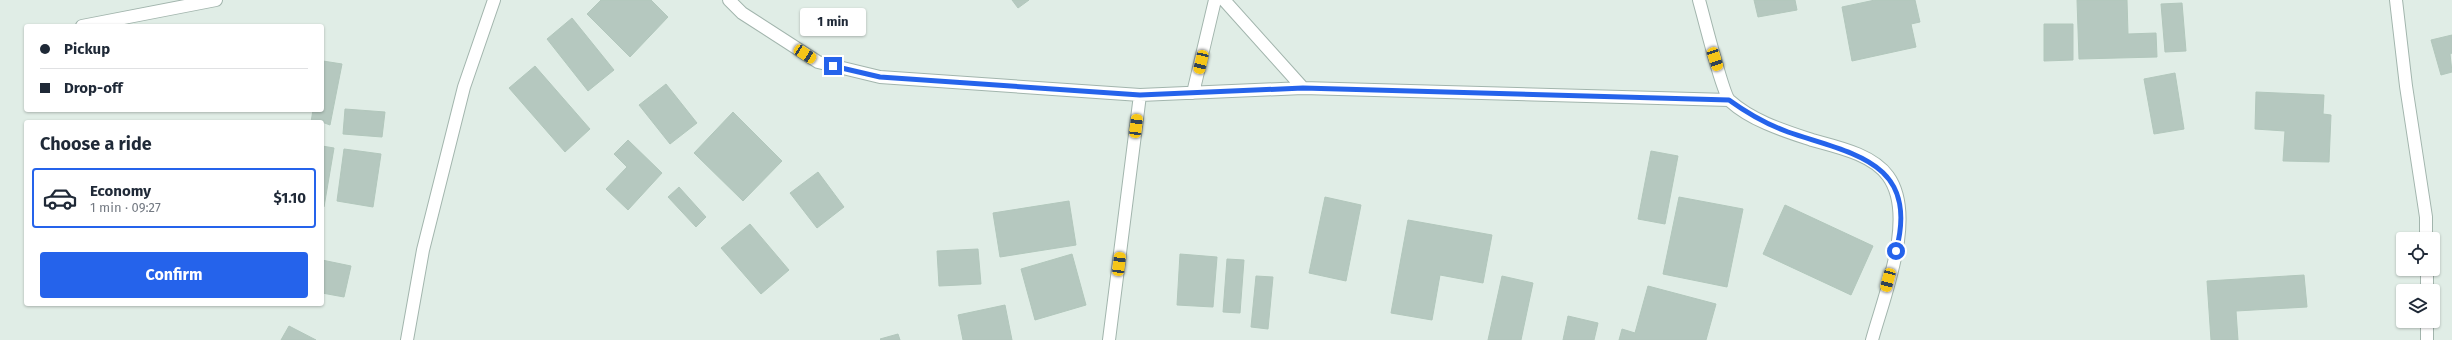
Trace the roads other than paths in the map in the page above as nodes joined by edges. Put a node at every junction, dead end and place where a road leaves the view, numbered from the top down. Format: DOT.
graph roads {
  1 [pos="216,0"];
  2 [pos="494,0"];
  3 [pos="729,0"];
  4 [pos="1215,0"];
  5 [pos="1224,0"];
  6 [pos="1699,0"];
  7 [pos="2396,0"];
  8 [pos="92,24"];
  9 [pos="1303,88"];
  10 [pos="1194,93"];
  11 [pos="1140,95"];
  12 [pos="1729,100"];
  13 [pos="2426,232"];
  14 [pos="2427,328"];
  15 [pos="407,340"];
  16 [pos="1109,340"];
  17 [pos="1872,340"];
  18 [pos="2427,340"];
  1 -- 8 [label="street"];
  2 -- 15 [label="street"];
  3 -- 11 [label="street"];
  4 -- 10 [label="street"];
  5 -- 9 [label="street"];
  6 -- 12 [label="street"];
  7 -- 13 [label="street"];
  9 -- 10 [label="street"];
  9 -- 12 [label="street"];
  10 -- 11 [label="street"];
  11 -- 16 [label="street"];
  12 -- 17 [label="street"];
  14 -- 18 [label="street"];
}
